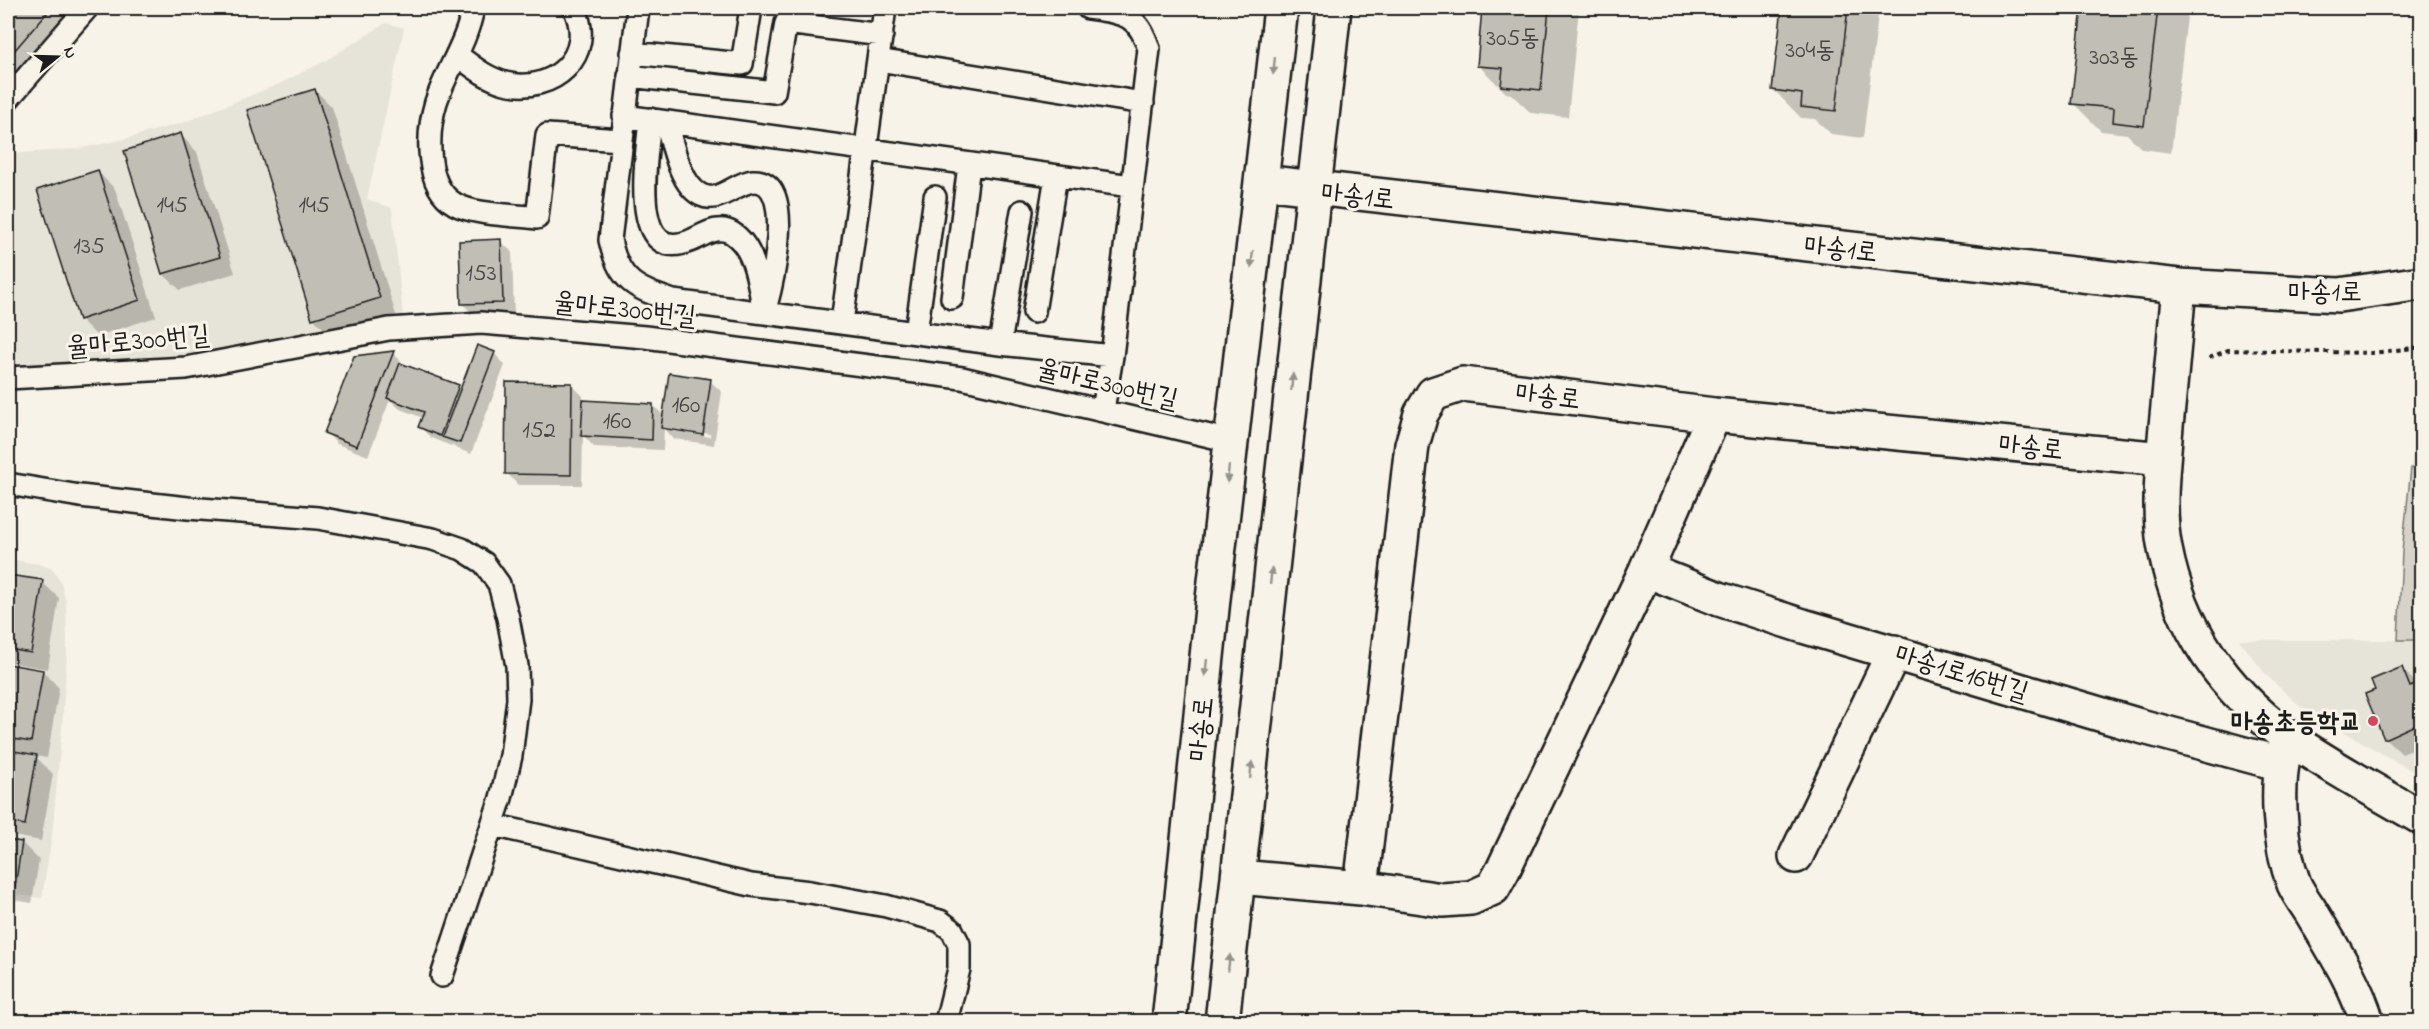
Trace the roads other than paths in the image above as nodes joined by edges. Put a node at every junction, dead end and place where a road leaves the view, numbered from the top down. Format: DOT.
graph roads {
  1 [pos="87,8"];
  2 [pos="473,8"];
  3 [pos="574,8"];
  4 [pos="638,8"];
  5 [pos="751,8"];
  6 [pos="882,8"];
  7 [pos="1088,8"];
  8 [pos="1281,8"];
  9 [pos="1334,8"];
  10 [pos="882,35"];
  11 [pos="632,53"];
  12 [pos="457,55"];
  13 [pos="878,60"];
  14 [pos="629,76"];
  15 [pos="8,99"];
  16 [pos="1143,103"];
  17 [pos="624,116"];
  18 [pos="658,120"];
  19 [pos="621,140"];
  20 [pos="866,149"];
  21 [pos="969,165"];
  22 [pos="1056,176"];
  23 [pos="1261,182"];
  24 [pos="1131,186"];
  25 [pos="1312,190"];
  26 [pos="935,197"];
  27 [pos="1022,211"];
  28 [pos="2421,283"];
  29 [pos="2180,285"];
  30 [pos="952,298"];
  31 [pos="764,312"];
  32 [pos="1034,312"];
  33 [pos="842,322"];
  34 [pos="916,332"];
  35 [pos="1000,344"];
  36 [pos="1112,356"];
  37 [pos="8,378"];
  38 [pos="1102,410"];
  39 [pos="1713,416"];
  40 [pos="1231,441"];
  41 [pos="2163,459"];
  42 [pos="8,484"];
  43 [pos="1646,570"];
  44 [pos="1894,652"];
  45 [pos="2284,750"];
  46 [pos="2421,818"];
  47 [pos="493,825"];
  48 [pos="1796,856"];
  49 [pos="1239,877"];
  50 [pos="1361,888"];
  51 [pos="442,976"];
  52 [pos="946,1022"];
  53 [pos="1169,1022"];
  54 [pos="1222,1022"];
  55 [pos="2367,1022"];
  1 -- 15 [label="lane"];
  2 -- 12 [label="lane"];
  3 -- 12 [label="lane"];
  4 -- 11 [label="lane"];
  5 -- 11 [label="lane"];
  6 -- 10 [label="lane"];
  7 -- 16 [label="lane"];
  8 -- 23 [label="street, 마송로, one-way"];
  9 -- 25 [label="street, 마송로"];
  10 -- 13 [label="lane"];
  10 -- 14 [label="lane"];
  11 -- 14 [label="lane"];
  12 -- 19 [label="lane"];
  13 -- 16 [label="lane"];
  13 -- 20 [label="lane"];
  14 -- 17 [label="lane"];
  16 -- 24 [label="lane"];
  17 -- 18 [label="lane"];
  17 -- 19 [label="lane"];
  18 -- 20 [label="lane"];
  18 -- 31 [label="lane"];
  18 -- 31 [label="lane"];
  19 -- 31 [label="lane"];
  20 -- 21 [label="lane"];
  20 -- 33 [label="lane"];
  21 -- 22 [label="lane"];
  21 -- 30 [label="lane"];
  22 -- 24 [label="lane"];
  22 -- 32 [label="lane"];
  23 -- 25 [label="street, 마송1로"];
  23 -- 40 [label="street, 마송로, one-way"];
  24 -- 36 [label="lane"];
  25 -- 29 [label="street, 마송1로"];
  49 -- 25 [label="street, 마송로, one-way"];
  26 -- 34 [label="lane"];
  27 -- 35 [label="lane"];
  28 -- 29 [label="street, 마송1로"];
  29 -- 41 [label="street, 마송1로16번길"];
  31 -- 33 [label="lane"];
  33 -- 34 [label="lane"];
  34 -- 35 [label="lane"];
  35 -- 36 [label="lane"];
  36 -- 38 [label="lane"];
  37 -- 38 [label="lane, 율마로300번길"];
  38 -- 40 [label="lane, 율마로300번길"];
  39 -- 41 [label="street, 마송로"];
  39 -- 43 [label="street"];
  39 -- 50 [label="street, 마송로"];
  40 -- 53 [label="street, 마송로, one-way"];
  41 -- 45 [label="street, 마송1로16번길"];
  42 -- 47 [label="lane"];
  43 -- 44 [label="street, 마송1로16번길"];
  43 -- 50 [label="street"];
  44 -- 45 [label="street, 마송1로16번길"];
  44 -- 48 [label="street"];
  45 -- 46 [label="street, 마송1로16번길"];
  45 -- 55 [label="street"];
  47 -- 51 [label="lane"];
  47 -- 52 [label="lane"];
  49 -- 50 [label="street"];
  54 -- 49 [label="street, 마송로, one-way"];
}
